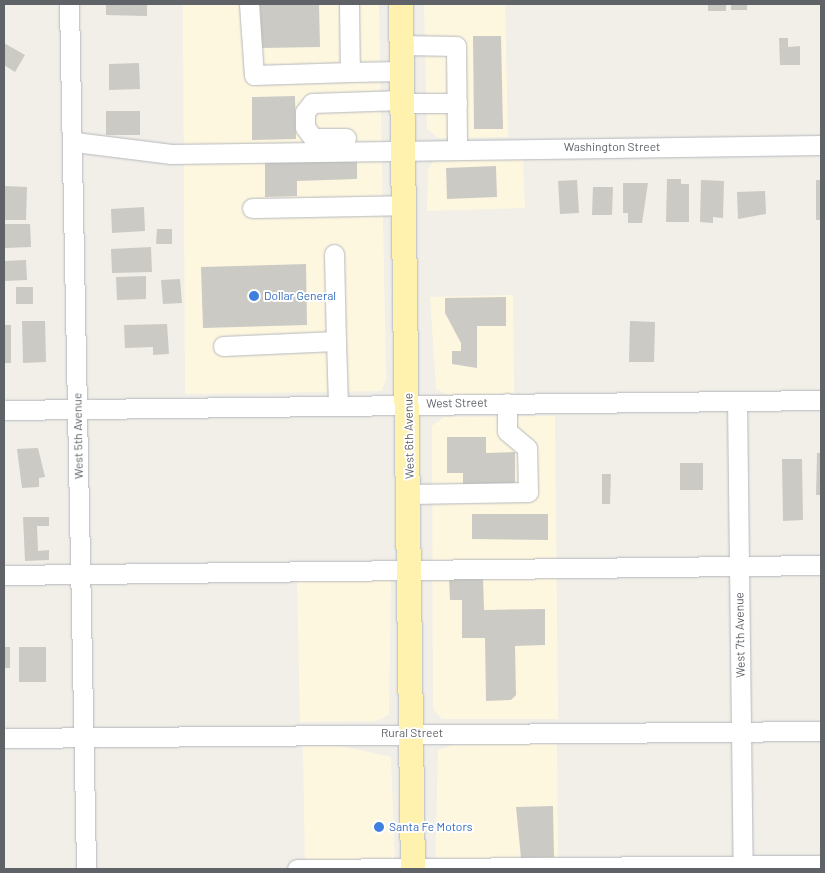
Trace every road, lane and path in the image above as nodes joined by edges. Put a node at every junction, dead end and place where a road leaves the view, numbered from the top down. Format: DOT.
graph roads {
  1 [pos="69,4"];
  2 [pos="249,4"];
  3 [pos="349,4"];
  4 [pos="401,4"];
  5 [pos="402,45"];
  6 [pos="402,71"];
  7 [pos="350,72"];
  8 [pos="402,102"];
  9 [pos="457,102"];
  10 [pos="75,142"];
  11 [pos="403,144"];
  12 [pos="821,145"];
  13 [pos="457,148"];
  14 [pos="405,205"];
  15 [pos="252,208"];
  16 [pos="334,254"];
  17 [pos="336,341"];
  18 [pos="223,346"];
  19 [pos="821,400"];
  20 [pos="737,401"];
  21 [pos="507,402"];
  22 [pos="408,403"];
  23 [pos="338,404"];
  24 [pos="78,409"];
  25 [pos="4,410"];
  26 [pos="410,494"];
  27 [pos="821,565"];
  28 [pos="739,566"];
  29 [pos="410,570"];
  30 [pos="80,574"];
  31 [pos="4,575"];
  32 [pos="821,731"];
  33 [pos="741,732"];
  34 [pos="412,733"];
  35 [pos="4,738"];
  36 [pos="83,738"];
  37 [pos="821,865"];
  38 [pos="413,868"];
  39 [pos="743,868"];
  40 [pos="86,869"];
  41 [pos="297,869"];
  1 -- 10 [label="street, West 5th Avenue"];
  2 -- 7 [label="street"];
  3 -- 7 [label="street"];
  4 -- 5 [label="main road, West 6th Avenue"];
  5 -- 6 [label="main road, West 6th Avenue"];
  5 -- 9 [label="street"];
  6 -- 7 [label="street"];
  6 -- 8 [label="main road, West 6th Avenue"];
  8 -- 9 [label="street"];
  8 -- 11 [label="main road, West 6th Avenue"];
  8 -- 11 [label="street"];
  9 -- 13 [label="street"];
  10 -- 11 [label="street"];
  10 -- 24 [label="street, West 5th Avenue"];
  11 -- 13 [label="street, Washington Street"];
  11 -- 14 [label="main road, West 6th Avenue"];
  12 -- 13 [label="street, Washington Street"];
  14 -- 15 [label="street"];
  14 -- 22 [label="main road, West 6th Avenue"];
  16 -- 17 [label="street"];
  17 -- 18 [label="street"];
  17 -- 23 [label="street"];
  19 -- 20 [label="street, West Street"];
  20 -- 21 [label="street, West Street"];
  20 -- 28 [label="street, West 7th Avenue"];
  21 -- 22 [label="street, West Street"];
  21 -- 26 [label="street"];
  22 -- 23 [label="street, West Street"];
  22 -- 26 [label="main road, West 6th Avenue"];
  23 -- 24 [label="street, West Street"];
  24 -- 25 [label="street, West Street"];
  24 -- 30 [label="street, West 5th Avenue"];
  26 -- 29 [label="main road, West 6th Avenue"];
  27 -- 28 [label="street"];
  28 -- 29 [label="street"];
  28 -- 33 [label="street, West 7th Avenue"];
  29 -- 30 [label="street"];
  29 -- 34 [label="main road, West 6th Avenue"];
  30 -- 31 [label="street"];
  30 -- 36 [label="street, West 5th Avenue"];
  32 -- 33 [label="street, Rural Street"];
  33 -- 34 [label="street, Rural Street"];
  33 -- 39 [label="street, West 7th Avenue"];
  34 -- 36 [label="street, Rural Street"];
  34 -- 38 [label="main road, West 6th Avenue"];
  35 -- 36 [label="street, Rural Street"];
  36 -- 40 [label="street, West 5th Avenue"];
  37 -- 39 [label="street"];
  38 -- 39 [label="street"];
  38 -- 41 [label="street"];
}
